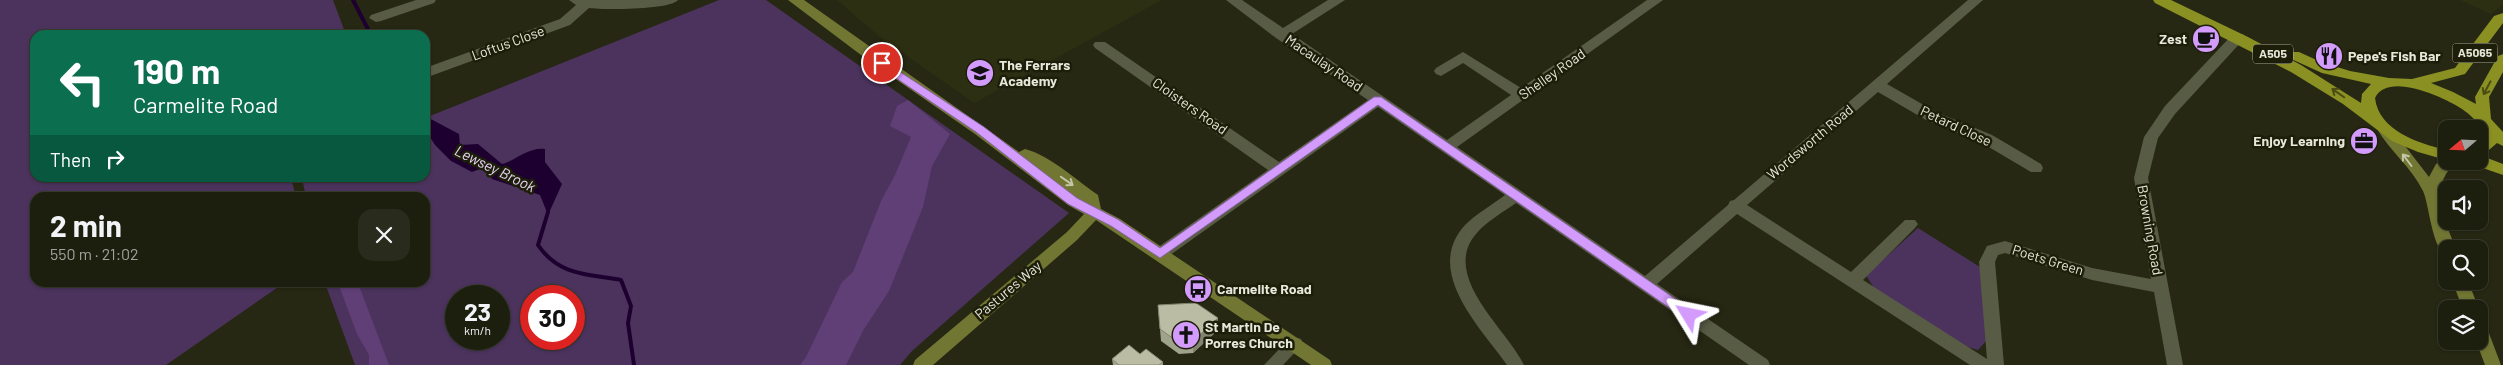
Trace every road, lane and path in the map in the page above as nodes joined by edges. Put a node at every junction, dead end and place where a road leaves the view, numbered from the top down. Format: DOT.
graph roads {
  1 [pos="429,0"];
  2 [pos="671,0"];
  3 [pos="796,0"];
  4 [pos="1233,0"];
  5 [pos="1338,0"];
  6 [pos="1656,0"];
  7 [pos="1976,0"];
  8 [pos="2160,0"];
  9 [pos="2180,0"];
  10 [pos="581,2"];
  11 [pos="376,18"];
  12 [pos="2503,18"];
  13 [pos="1282,34"];
  14 [pos="2238,37"];
  15 [pos="1100,45"];
  16 [pos="2503,59"];
  17 [pos="430,71"];
  18 [pos="1441,71"];
  19 [pos="2385,82"];
  20 [pos="2410,84"];
  21 [pos="1876,85"];
  22 [pos="1522,95"];
  23 [pos="1378,100"];
  24 [pos="2482,120"];
  25 [pos="2487,120"];
  26 [pos="2380,125"];
  27 [pos="2488,125"];
  28 [pos="2503,141"];
  29 [pos="2488,144"];
  30 [pos="1447,147"];
  31 [pos="2438,153"];
  32 [pos="2488,164"];
  33 [pos="1278,168"];
  34 [pos="2036,168"];
  35 [pos="2440,170"];
  36 [pos="2503,170"];
  37 [pos="2431,190"];
  38 [pos="1514,195"];
  39 [pos="1735,205"];
  40 [pos="1094,213"];
  41 [pos="1910,224"];
  42 [pos="2445,240"];
  43 [pos="1160,254"];
  44 [pos="1852,281"];
  45 [pos="1645,285"];
  46 [pos="2160,287"];
  47 [pos="1294,344"];
  48 [pos="2487,350"];
  49 [pos="921,365"];
  50 [pos="1272,365"];
  51 [pos="1324,365"];
  52 [pos="1516,365"];
  53 [pos="1762,365"];
  54 [pos="1983,365"];
  55 [pos="1996,365"];
  56 [pos="2175,365"];
  57 [pos="2493,365"];
  1 -- 11 [label="street"];
  2 -- 10 [label="street"];
  3 -- 40 [label="street"];
  4 -- 13 [label="street, Macaulay Road"];
  5 -- 13 [label="street"];
  6 -- 22 [label="street, Shelley Road"];
  7 -- 21 [label="street, Wordsworth Road"];
  8 -- 14 [label="main road, A505"];
  9 -- 19 [label="main road, A505"];
  10 -- 17 [label="street, Loftus Close"];
  12 -- 20 [label="main road, A5065"];
  13 -- 23 [label="street, Macaulay Road"];
  26 -- 14 [label="main road, A505, one-way"];
  14 -- 46 [label="street, Browning Road"];
  15 -- 33 [label="street, Cloisters Road"];
  16 -- 25 [label="main road, A5065, one-way"];
  18 -- 22 [label="street"];
  19 -- 20 [label="main road, A505"];
  19 -- 26 [label="main road"];
  20 -- 24 [label="main road, A505"];
  21 -- 34 [label="street, Petard Close"];
  21 -- 39 [label="street, Wordsworth Road"];
  22 -- 30 [label="street, Shelley Road"];
  23 -- 30 [label="street, Macaulay Road"];
  23 -- 33 [label="street"];
  26 -- 31 [label="main road, A505"];
  37 -- 26 [label="street, one-way"];
  27 -- 28 [label="main road, A505"];
  27 -- 29 [label="main road"];
  30 -- 38 [label="street, Macaulay Road"];
  32 -- 36 [label="main road"];
  33 -- 43 [label="street"];
  35 -- 37 [label="street"];
  37 -- 42 [label="street"];
  38 -- 45 [label="street, Macaulay Road"];
  38 -- 52 [label="street"];
  39 -- 44 [label="street"];
  39 -- 45 [label="street, Wordsworth Road"];
  40 -- 43 [label="street"];
  40 -- 49 [label="street, Pastures Way"];
  41 -- 44 [label="street"];
  43 -- 47 [label="street"];
  44 -- 54 [label="street"];
  45 -- 53 [label="street, Macaulay Road"];
  46 -- 55 [label="street, Poets Green"];
  46 -- 56 [label="street, Browning Road"];
  47 -- 50 [label="street"];
  47 -- 51 [label="street"];
  48 -- 57 [label="street"];
}
